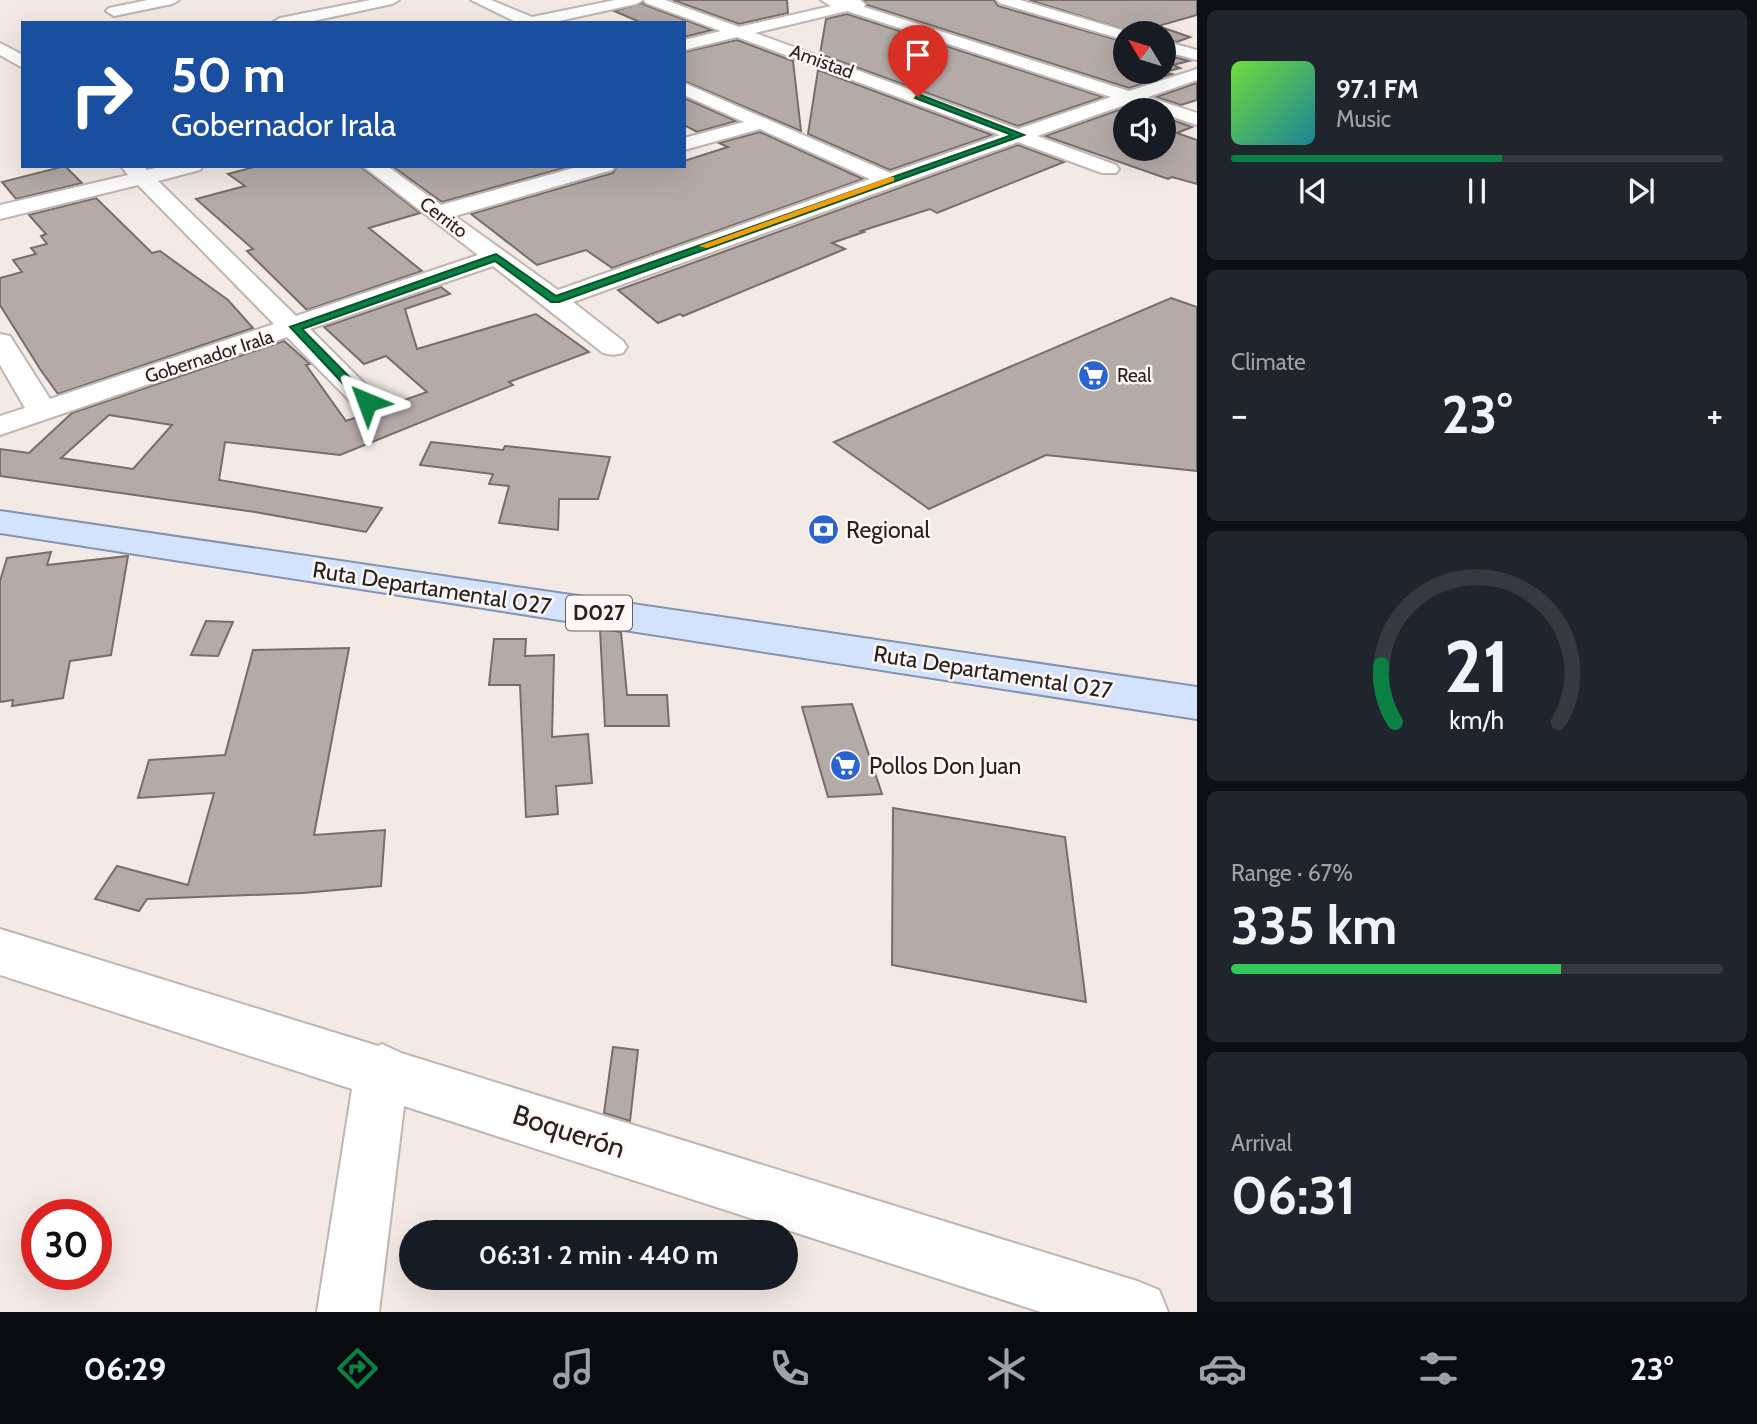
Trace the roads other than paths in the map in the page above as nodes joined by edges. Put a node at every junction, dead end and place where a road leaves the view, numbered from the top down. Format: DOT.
graph roads {
  1 [pos="172,0"];
  2 [pos="392,0"];
  3 [pos="478,0"];
  4 [pos="636,0"];
  5 [pos="651,0"];
  6 [pos="828,0"];
  7 [pos="873,0"];
  8 [pos="1004,0"];
  9 [pos="847,6"];
  10 [pos="331,12"];
  11 [pos="134,21"];
  12 [pos="289,21"];
  13 [pos="347,21"];
  14 [pos="526,21"];
  15 [pos="533,21"];
  16 [pos="1113,31"];
  17 [pos="741,32"];
  18 [pos="686,45"];
  19 [pos="0,48"];
  20 [pos="1176,49"];
  21 [pos="1197,55"];
  22 [pos="21,62"];
  23 [pos="1197,74"];
  24 [pos="686,89"];
  25 [pos="1131,98"];
  26 [pos="1113,104"];
  27 [pos="1176,112"];
  28 [pos="1197,119"];
  29 [pos="761,123"];
  30 [pos="1020,135"];
  31 [pos="686,143"];
  32 [pos="174,168"];
  33 [pos="376,168"];
  34 [pos="598,168"];
  35 [pos="1109,169"];
  36 [pos="137,172"];
  37 [pos="889,180"];
  38 [pos="0,212"];
  39 [pos="439,213"];
  40 [pos="496,257"];
  41 [pos="555,300"];
  42 [pos="295,327"];
  43 [pos="0,342"];
  44 [pos="613,347"];
  45 [pos="367,402"];
  46 [pos="42,411"];
  47 [pos="0,426"];
  48 [pos="0,523"];
  49 [pos="1197,703"];
  50 [pos="0,952"];
  51 [pos="382,1071"];
  52 [pos="348,1312"];
  53 [pos="1137,1312"];
  1 -- 11 [label="street"];
  2 -- 10 [label="street"];
  3 -- 14 [label="street"];
  4 -- 15 [label="street"];
  5 -- 17 [label="street, Amistad"];
  6 -- 9 [label="street"];
  7 -- 9 [label="street"];
  8 -- 16 [label="street"];
  9 -- 17 [label="street"];
  9 -- 25 [label="street"];
  10 -- 12 [label="street"];
  10 -- 13 [label="street"];
  17 -- 18 [label="street"];
  17 -- 30 [label="street, Amistad"];
  19 -- 22 [label="street"];
  20 -- 21 [label="street"];
  23 -- 25 [label="street"];
  24 -- 29 [label="street"];
  26 -- 30 [label="street"];
  27 -- 28 [label="street"];
  29 -- 31 [label="street"];
  29 -- 37 [label="street"];
  30 -- 35 [label="street, Amistad"];
  30 -- 37 [label="street"];
  32 -- 36 [label="street"];
  33 -- 39 [label="street, Cerrito"];
  34 -- 39 [label="street"];
  36 -- 38 [label="street"];
  36 -- 42 [label="street"];
  37 -- 41 [label="street"];
  39 -- 40 [label="street, Cerrito"];
  40 -- 41 [label="street, Cerrito"];
  40 -- 42 [label="street, Gobernador Irala"];
  41 -- 44 [label="street, Cerrito"];
  42 -- 45 [label="street"];
  42 -- 46 [label="street, Gobernador Irala"];
  43 -- 46 [label="street"];
  46 -- 47 [label="street, Gobernador Irala"];
  48 -- 49 [label="main road, Ruta Departamental 027 / D027"];
  50 -- 51 [label="street, Boquerón"];
  51 -- 52 [label="street"];
  51 -- 53 [label="street, Boquerón"];
}
